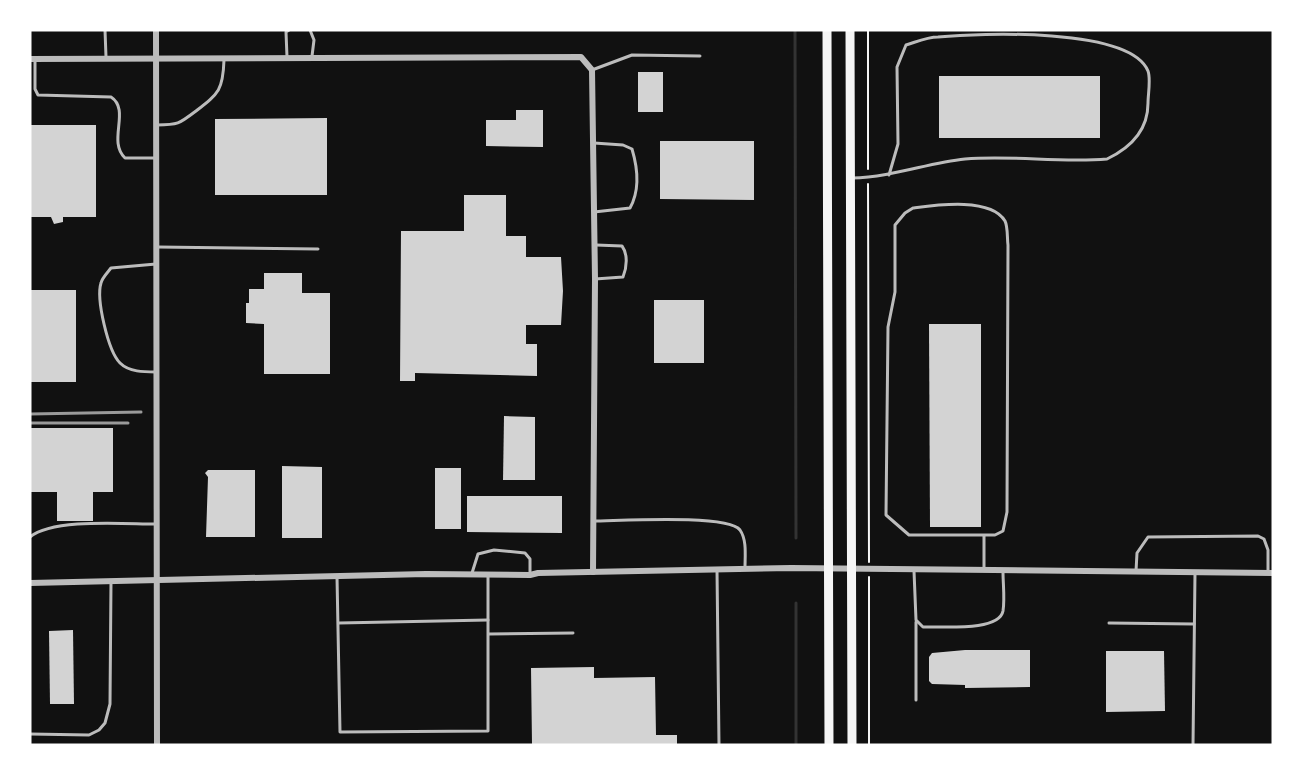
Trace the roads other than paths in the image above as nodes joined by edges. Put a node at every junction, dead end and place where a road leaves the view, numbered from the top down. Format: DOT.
graph roads {
  1 [pos="105,30"];
  2 [pos="156,30"];
  3 [pos="289,30"];
  4 [pos="310,30"];
  5 [pos="827,30"];
  6 [pos="850,30"];
  7 [pos="700,56"];
  8 [pos="156,58"];
  9 [pos="225,58"];
  10 [pos="287,58"];
  11 [pos="312,58"];
  12 [pos="32,59"];
  13 [pos="106,59"];
  14 [pos="592,70"];
  15 [pos="157,125"];
  16 [pos="594,143"];
  17 [pos="156,158"];
  18 [pos="889,175"];
  19 [pos="851,178"];
  20 [pos="594,212"];
  21 [pos="594,245"];
  22 [pos="156,247"];
  23 [pos="318,249"];
  24 [pos="158,264"];
  25 [pos="595,279"];
  26 [pos="158,372"];
  27 [pos="593,521"];
  28 [pos="157,524"];
  29 [pos="984,535"];
  30 [pos="30,537"];
  31 [pos="717,569"];
  32 [pos="745,569"];
  33 [pos="828,570"];
  34 [pos="852,570"];
  35 [pos="593,572"];
  36 [pos="914,572"];
  37 [pos="984,572"];
  38 [pos="1003,572"];
  39 [pos="1136,573"];
  40 [pos="1195,573"];
  41 [pos="1270,573"];
  42 [pos="488,574"];
  43 [pos="472,575"];
  44 [pos="530,575"];
  45 [pos="337,577"];
  46 [pos="157,581"];
  47 [pos="111,582"];
  48 [pos="30,583"];
  49 [pos="488,620"];
  50 [pos="916,620"];
  51 [pos="339,623"];
  52 [pos="1109,624"];
  53 [pos="1194,624"];
  54 [pos="573,633"];
  55 [pos="489,634"];
  56 [pos="916,700"];
  57 [pos="30,734"];
  58 [pos="157,745"];
  59 [pos="719,745"];
  60 [pos="829,745"];
  61 [pos="852,745"];
  62 [pos="1193,745"];
  1 -- 13 [label="lane"];
  2 -- 8 [label="street"];
  3 -- 10 [label="lane"];
  4 -- 11 [label="lane"];
  5 -- 33 [label="main road"];
  6 -- 19 [label="main road"];
  7 -- 14 [label="lane"];
  8 -- 9 [label="street"];
  8 -- 13 [label="street"];
  8 -- 15 [label="street"];
  9 -- 10 [label="street"];
  9 -- 15 [label="lane"];
  10 -- 11 [label="street"];
  11 -- 14 [label="street"];
  12 -- 13 [label="street"];
  12 -- 17 [label="lane"];
  14 -- 16 [label="street"];
  15 -- 17 [label="street"];
  16 -- 20 [label="street"];
  16 -- 20 [label="lane"];
  17 -- 22 [label="street"];
  18 -- 18 [label="lane"];
  18 -- 19 [label="lane"];
  19 -- 34 [label="main road"];
  20 -- 21 [label="street"];
  21 -- 25 [label="street"];
  21 -- 25 [label="lane"];
  22 -- 23 [label="lane"];
  22 -- 24 [label="street"];
  24 -- 26 [label="street"];
  24 -- 26 [label="lane"];
  25 -- 27 [label="street"];
  26 -- 28 [label="street"];
  27 -- 32 [label="lane"];
  27 -- 35 [label="street"];
  28 -- 30 [label="lane"];
  28 -- 46 [label="street"];
  29 -- 29 [label="lane"];
  29 -- 37 [label="lane"];
  31 -- 32 [label="street"];
  31 -- 35 [label="street"];
  31 -- 59 [label="lane"];
  32 -- 33 [label="street"];
  33 -- 34 [label="street"];
  33 -- 60 [label="main road"];
  34 -- 36 [label="street"];
  34 -- 61 [label="main road"];
  35 -- 44 [label="street"];
  36 -- 37 [label="street"];
  36 -- 50 [label="lane"];
  37 -- 38 [label="street"];
  38 -- 39 [label="street"];
  38 -- 50 [label="lane"];
  39 -- 40 [label="street"];
  39 -- 41 [label="lane"];
  40 -- 41 [label="street"];
  40 -- 53 [label="lane"];
  42 -- 43 [label="street"];
  42 -- 44 [label="street"];
  42 -- 49 [label="lane"];
  43 -- 44 [label="lane"];
  43 -- 45 [label="street"];
  45 -- 46 [label="street"];
  45 -- 51 [label="lane"];
  46 -- 47 [label="street"];
  46 -- 58 [label="street"];
  47 -- 48 [label="street"];
  47 -- 57 [label="lane"];
  49 -- 51 [label="lane"];
  49 -- 55 [label="lane"];
  50 -- 56 [label="lane"];
  51 -- 55 [label="lane"];
  52 -- 53 [label="lane"];
  53 -- 62 [label="lane"];
  54 -- 55 [label="lane"];
}
